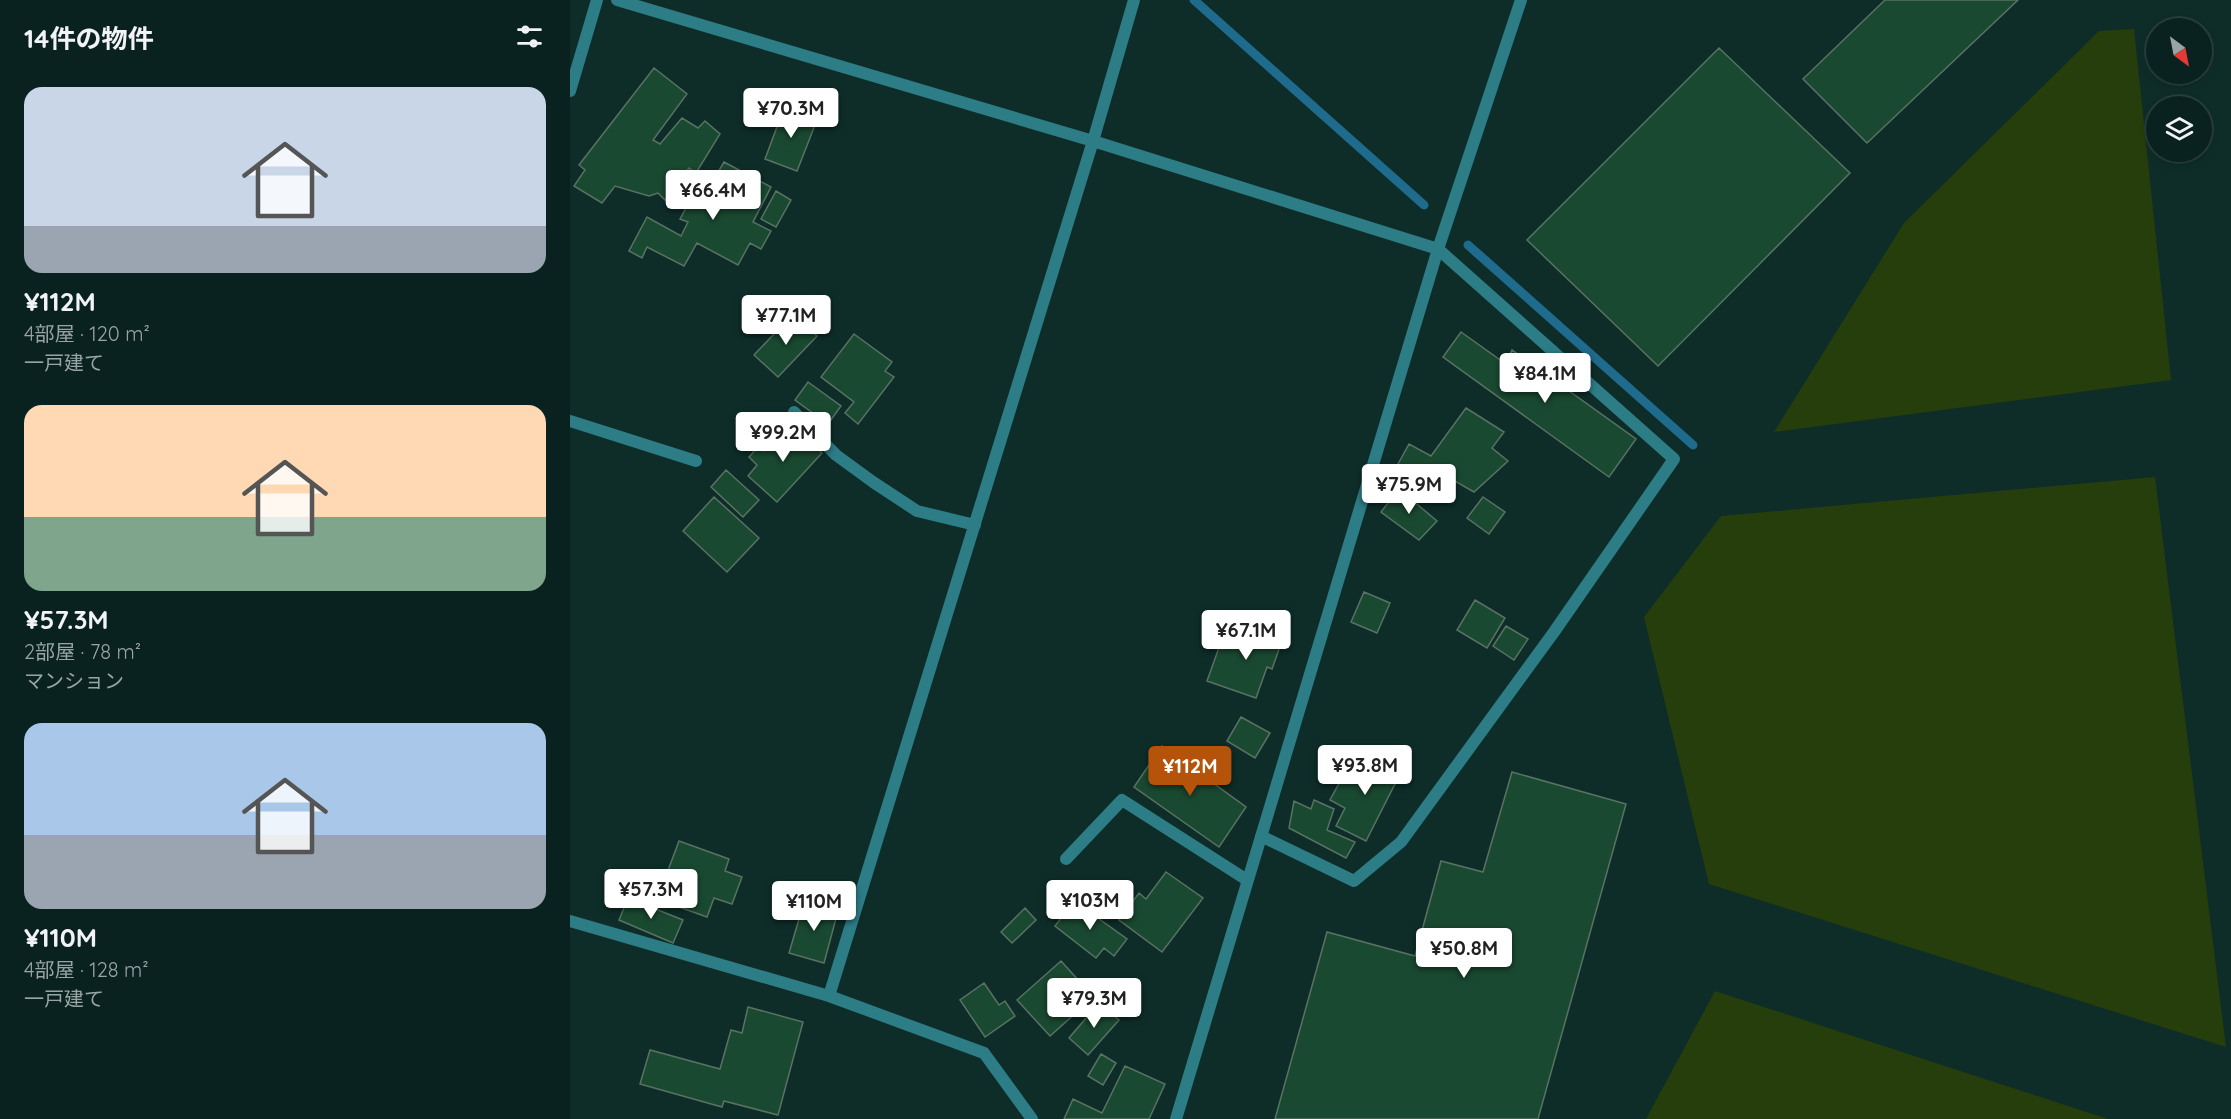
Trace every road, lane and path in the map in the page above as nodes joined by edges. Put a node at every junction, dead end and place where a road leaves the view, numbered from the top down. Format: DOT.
graph roads {
  1 [pos="597,0"];
  2 [pos="617,0"];
  3 [pos="1134,0"];
  4 [pos="1521,0"];
  5 [pos="570,91"];
  6 [pos="1093,141"];
  7 [pos="1438,249"];
  8 [pos="794,412"];
  9 [pos="570,421"];
  10 [pos="696,461"];
  11 [pos="975,525"];
  12 [pos="1261,836"];
  13 [pos="1066,859"];
  14 [pos="1247,880"];
  15 [pos="570,921"];
  16 [pos="829,996"];
  17 [pos="1032,1119"];
  18 [pos="1176,1119"];
  1 -- 5 [label="street"];
  2 -- 6 [label="street"];
  3 -- 6 [label="street"];
  4 -- 7 [label="street"];
  6 -- 7 [label="street"];
  6 -- 11 [label="street"];
  7 -- 12 [label="street"];
  7 -- 12 [label="street"];
  8 -- 11 [label="street"];
  9 -- 10 [label="street"];
  11 -- 16 [label="street"];
  12 -- 14 [label="street"];
  13 -- 14 [label="street"];
  14 -- 18 [label="street"];
  15 -- 16 [label="street"];
  16 -- 17 [label="street"];
}
